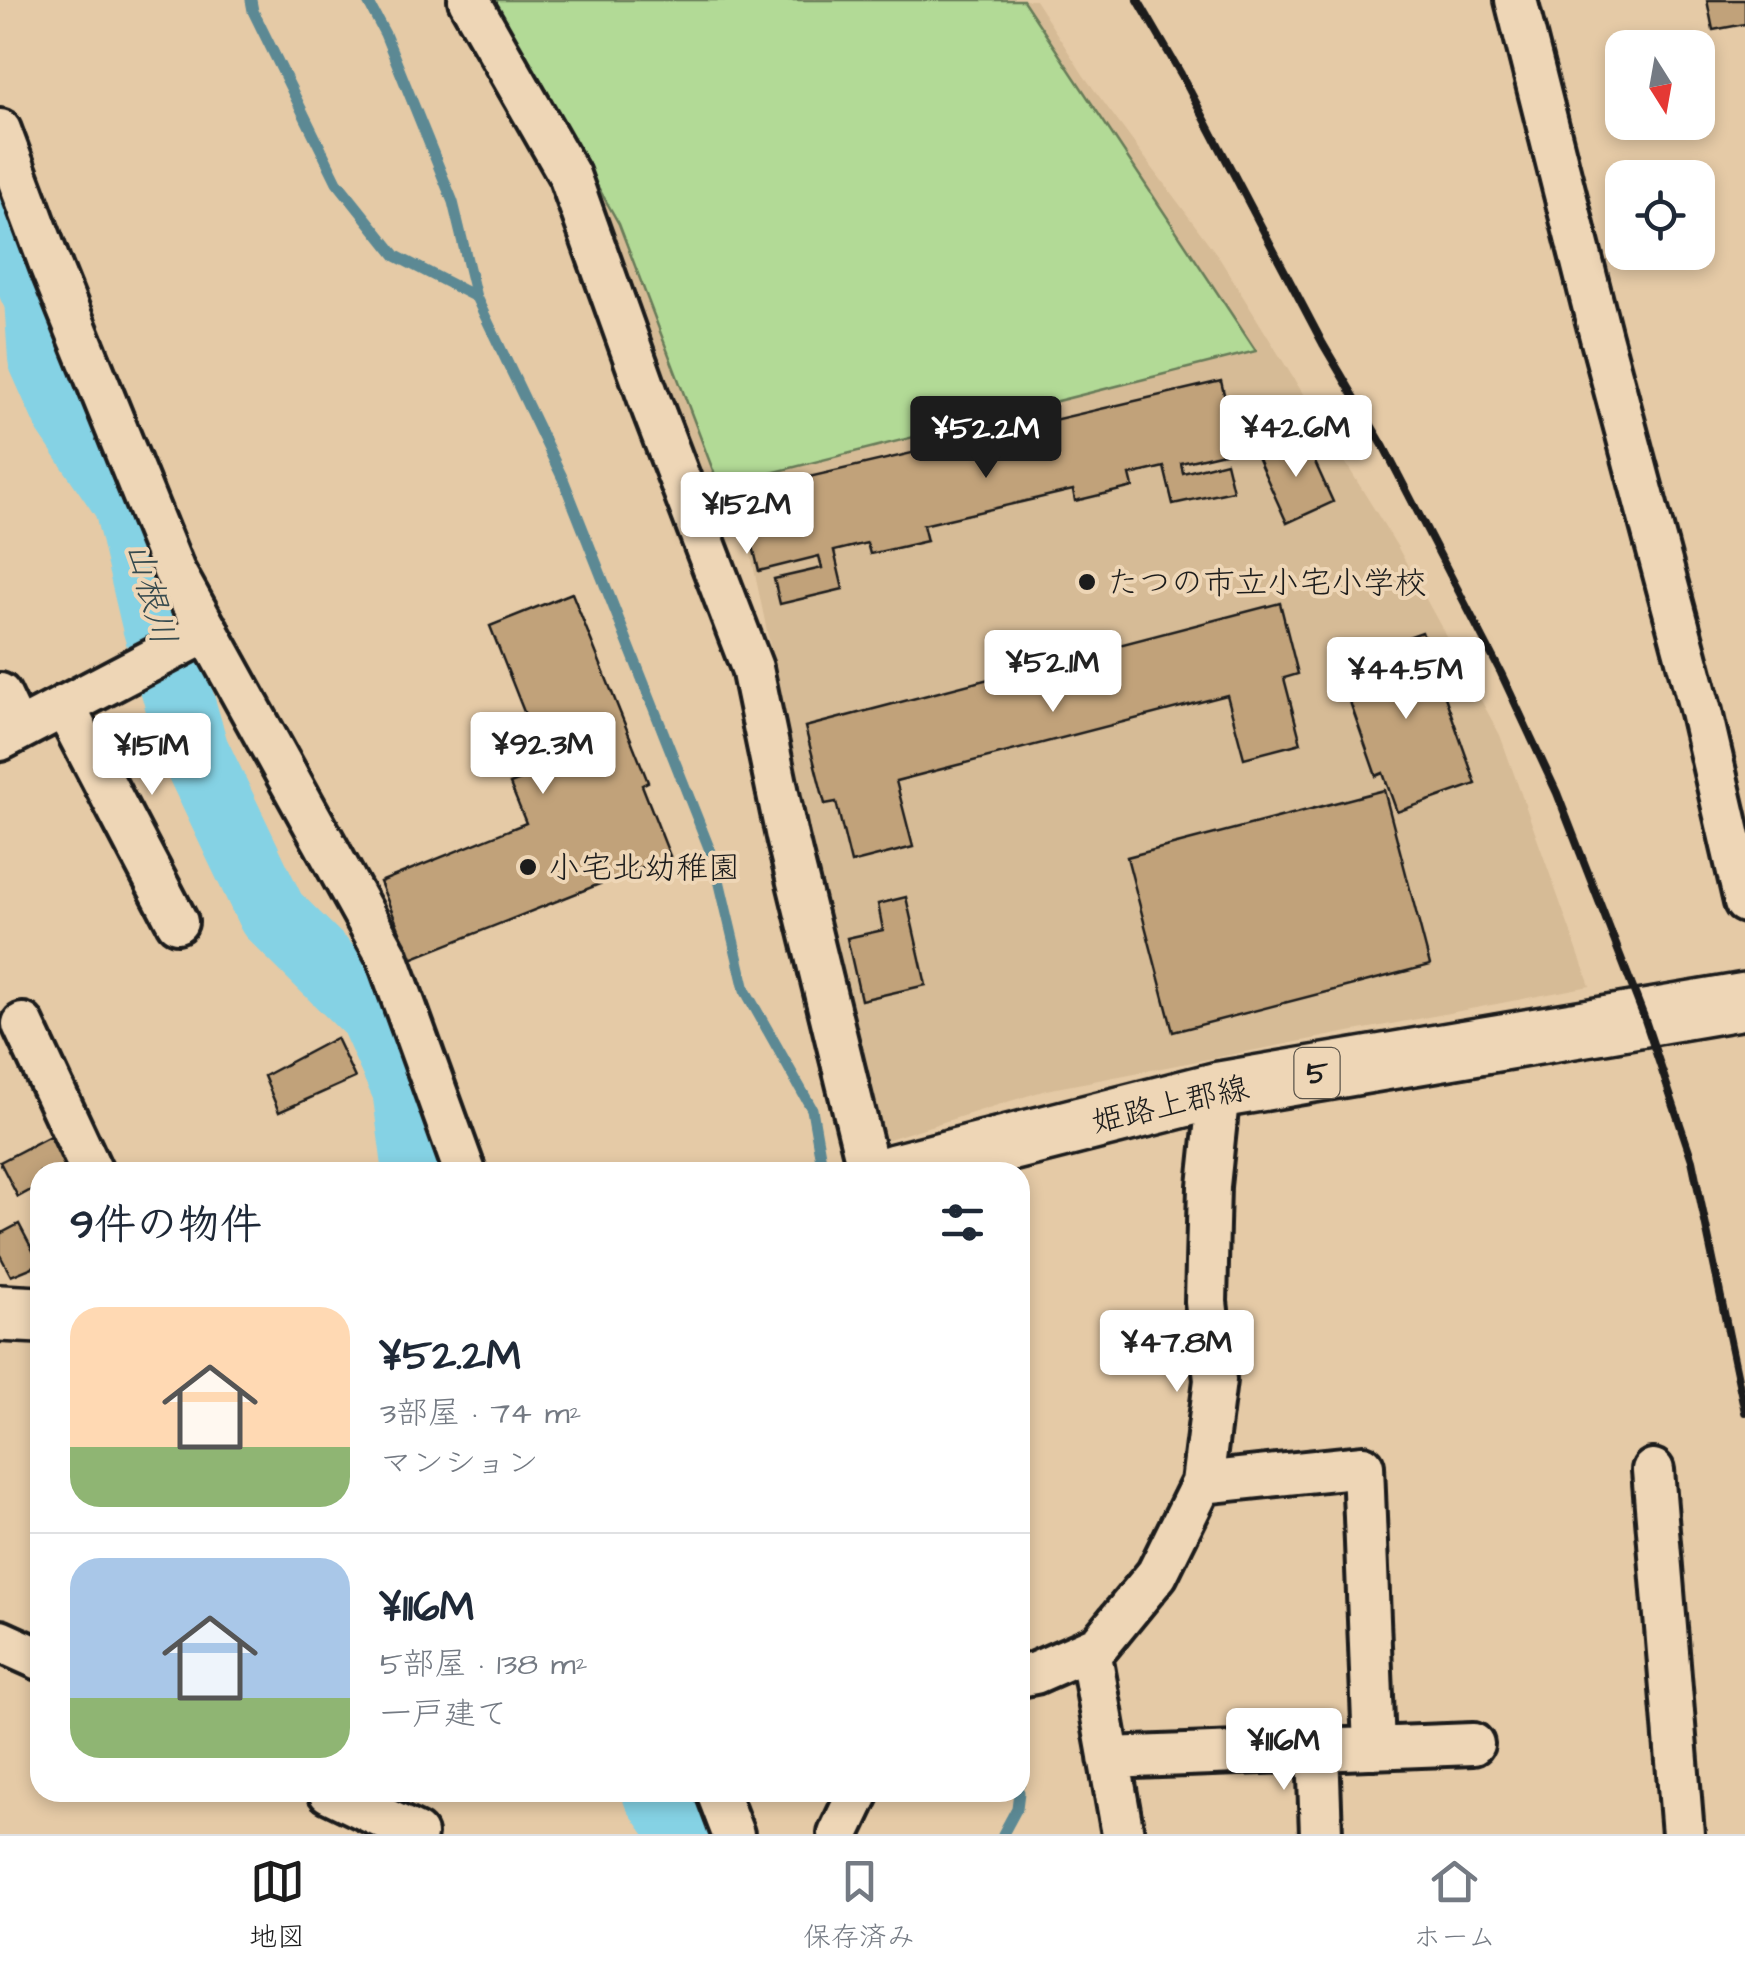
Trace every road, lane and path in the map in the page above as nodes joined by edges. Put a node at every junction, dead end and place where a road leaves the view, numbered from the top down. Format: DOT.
graph roads {
  1 [pos="468,0"];
  2 [pos="1516,0"];
  3 [pos="0,130"];
  4 [pos="208,631"];
  5 [pos="0,694"];
  6 [pos="64,706"];
  7 [pos="9,735"];
  8 [pos="1745,902"];
  9 [pos="177,922"];
  10 [pos="1745,1001"];
  11 [pos="23,1024"];
  12 [pos="1219,1090"];
  13 [pos="87,1162"];
  14 [pos="461,1162"];
  15 [pos="867,1162"];
  16 [pos="934,1162"];
  17 [pos="0,1314"];
  18 [pos="30,1315"];
  19 [pos="1653,1470"];
  20 [pos="1202,1483"];
  21 [pos="0,1641"];
  22 [pos="1090,1650"];
  23 [pos="30,1654"];
  24 [pos="1030,1673"];
  25 [pos="1473,1744"];
  26 [pos="1374,1748"];
  27 [pos="1318,1750"];
  28 [pos="1109,1758"];
  29 [pos="349,1802"];
  30 [pos="721,1802"];
  31 [pos="854,1802"];
  32 [pos="416,1834"];
  33 [pos="733,1834"];
  34 [pos="839,1834"];
  35 [pos="1123,1834"];
  36 [pos="1321,1834"];
  37 [pos="1683,1834"];
  1 -- 15 [label="street"];
  2 -- 8 [label="street"];
  3 -- 4 [label="street"];
  4 -- 6 [label="street"];
  4 -- 14 [label="street"];
  5 -- 7 [label="street"];
  6 -- 7 [label="street"];
  6 -- 9 [label="street"];
  10 -- 12 [label="main road, 姫路上郡線 / 5"];
  11 -- 13 [label="street"];
  12 -- 16 [label="main road, 姫路上郡線 / 5"];
  12 -- 20 [label="street"];
  17 -- 18 [label="main road"];
  19 -- 37 [label="street"];
  20 -- 22 [label="street"];
  20 -- 26 [label="street"];
  21 -- 23 [label="street"];
  22 -- 24 [label="street"];
  22 -- 28 [label="street"];
  25 -- 26 [label="street"];
  26 -- 27 [label="street"];
  27 -- 28 [label="street"];
  27 -- 36 [label="street"];
  28 -- 35 [label="street"];
  29 -- 32 [label="street"];
  30 -- 33 [label="street"];
  31 -- 34 [label="street"];
}
